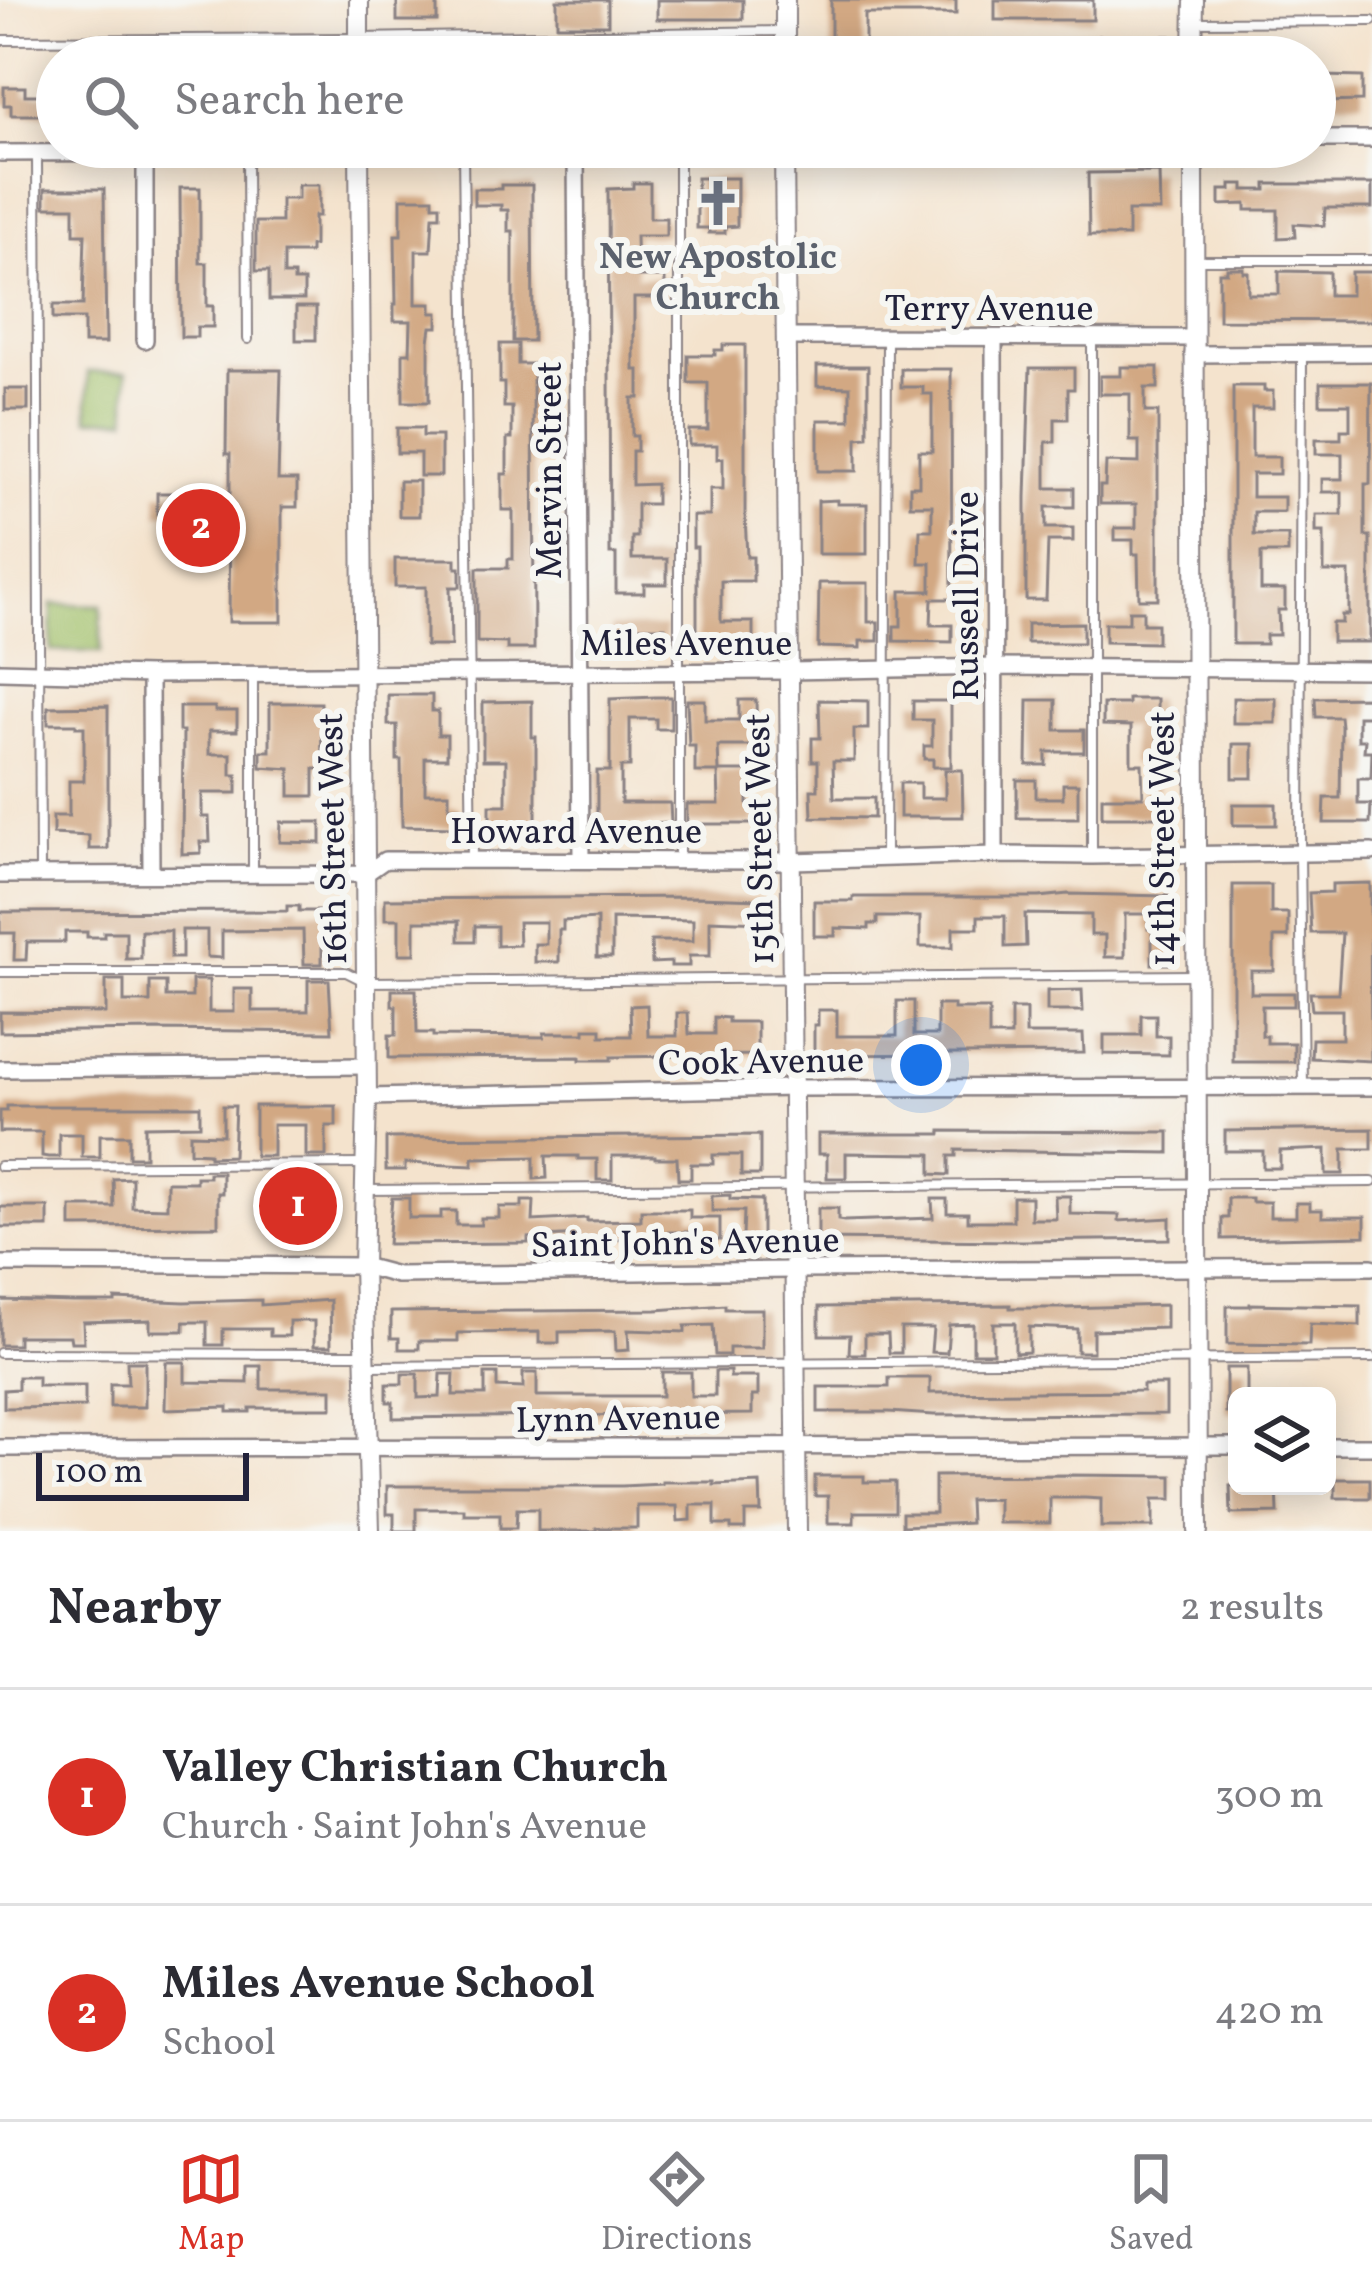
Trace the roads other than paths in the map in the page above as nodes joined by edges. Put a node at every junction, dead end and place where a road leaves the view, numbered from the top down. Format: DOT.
graph roads {
  1 [pos="359,0"];
  2 [pos="784,0"];
  3 [pos="1194,0"];
  4 [pos="1372,21"];
  5 [pos="1192,22"];
  6 [pos="785,31"];
  7 [pos="359,36"];
  8 [pos="652,36"];
  9 [pos="785,36"];
  10 [pos="1192,36"];
  11 [pos="0,40"];
  12 [pos="36,41"];
  13 [pos="1336,139"];
  14 [pos="1372,139"];
  15 [pos="0,152"];
  16 [pos="36,153"];
  17 [pos="37,168"];
  18 [pos="145,168"];
  19 [pos="247,168"];
  20 [pos="359,168"];
  21 [pos="463,168"];
  22 [pos="576,168"];
  23 [pos="679,168"];
  24 [pos="784,168"];
  25 [pos="1194,168"];
  26 [pos="1192,260"];
  27 [pos="1372,260"];
  28 [pos="785,337"];
  29 [pos="886,337"];
  30 [pos="994,338"];
  31 [pos="1092,338"];
  32 [pos="248,339"];
  33 [pos="145,340"];
  34 [pos="1193,346"];
  35 [pos="1372,353"];
  36 [pos="1302,354"];
  37 [pos="995,667"];
  38 [pos="1090,668"];
  39 [pos="1194,668"];
  40 [pos="886,669"];
  41 [pos="1301,670"];
  42 [pos="1372,670"];
  43 [pos="0,671"];
  44 [pos="790,671"];
  45 [pos="363,672"];
  46 [pos="680,672"];
  47 [pos="40,673"];
  48 [pos="469,673"];
  49 [pos="580,673"];
  50 [pos="254,674"];
  51 [pos="150,675"];
  52 [pos="1372,852"];
  53 [pos="1195,854"];
  54 [pos="1300,854"];
  55 [pos="995,855"];
  56 [pos="1092,856"];
  57 [pos="885,858"];
  58 [pos="472,860"];
  59 [pos="581,860"];
  60 [pos="679,861"];
  61 [pos="792,861"];
  62 [pos="0,874"];
  63 [pos="40,874"];
  64 [pos="151,874"];
  65 [pos="253,874"];
  66 [pos="365,874"];
  67 [pos="0,972"];
  68 [pos="1195,975"];
  69 [pos="792,978"];
  70 [pos="366,982"];
  71 [pos="367,1066"];
  72 [pos="0,1069"];
  73 [pos="1303,1087"];
  74 [pos="1372,1087"];
  75 [pos="793,1088"];
  76 [pos="1195,1088"];
  77 [pos="367,1097"];
  78 [pos="365,1164"];
  79 [pos="0,1166"];
  80 [pos="1372,1182"];
  81 [pos="1196,1183"];
  82 [pos="794,1186"];
  83 [pos="365,1190"];
  84 [pos="0,1264"];
  85 [pos="363,1266"];
  86 [pos="1372,1267"];
  87 [pos="794,1270"];
  88 [pos="1198,1270"];
  89 [pos="0,1353"];
  90 [pos="1372,1358"];
  91 [pos="1197,1359"];
  92 [pos="366,1360"];
  93 [pos="794,1364"];
  94 [pos="794,1445"];
  95 [pos="1197,1446"];
  96 [pos="1228,1446"];
  97 [pos="1336,1446"];
  98 [pos="1372,1446"];
  99 [pos="0,1448"];
  100 [pos="369,1449"];
  101 [pos="370,1531"];
  102 [pos="797,1531"];
  103 [pos="1198,1531"];
  1 -- 7 [label="street"];
  2 -- 6 [label="street"];
  3 -- 5 [label="street"];
  4 -- 5 [label="lane"];
  5 -- 10 [label="street"];
  6 -- 8 [label="lane"];
  6 -- 9 [label="street"];
  11 -- 12 [label="lane"];
  13 -- 14 [label="street"];
  15 -- 16 [label="street"];
  17 -- 47 [label="lane"];
  18 -- 33 [label="street"];
  19 -- 32 [label="lane"];
  20 -- 45 [label="street, 16th Street West"];
  21 -- 48 [label="lane"];
  22 -- 49 [label="street, Mervin Street"];
  23 -- 46 [label="lane"];
  24 -- 28 [label="street, 15th Street West"];
  25 -- 26 [label="street, 14th Street West"];
  26 -- 27 [label="lane"];
  26 -- 34 [label="street, 14th Street West"];
  28 -- 29 [label="street, Terry Avenue"];
  28 -- 44 [label="street, 15th Street West"];
  29 -- 30 [label="street, Terry Avenue"];
  29 -- 40 [label="lane"];
  30 -- 31 [label="street, Terry Avenue"];
  30 -- 37 [label="street, Russell Drive"];
  31 -- 34 [label="street, Terry Avenue"];
  31 -- 38 [label="lane"];
  34 -- 36 [label="street, Terry Avenue"];
  34 -- 39 [label="street, 14th Street West"];
  35 -- 36 [label="street, Terry Avenue"];
  36 -- 41 [label="lane"];
  37 -- 38 [label="street, Miles Avenue"];
  37 -- 40 [label="street, Miles Avenue"];
  37 -- 55 [label="street, Russell Drive"];
  38 -- 39 [label="street, Miles Avenue"];
  38 -- 56 [label="lane"];
  39 -- 41 [label="street, Miles Avenue"];
  39 -- 53 [label="street, 14th Street West"];
  40 -- 44 [label="street, Miles Avenue"];
  40 -- 57 [label="lane"];
  41 -- 42 [label="street, Miles Avenue"];
  41 -- 54 [label="lane"];
  43 -- 47 [label="street, Miles Avenue"];
  44 -- 46 [label="street, Miles Avenue"];
  44 -- 61 [label="street, 15th Street West"];
  45 -- 48 [label="street, Miles Avenue"];
  45 -- 50 [label="street, Miles Avenue"];
  45 -- 66 [label="street, 16th Street West"];
  46 -- 49 [label="street, Miles Avenue"];
  46 -- 60 [label="lane"];
  47 -- 51 [label="street, Miles Avenue"];
  47 -- 63 [label="lane"];
  48 -- 49 [label="street, Miles Avenue"];
  48 -- 58 [label="lane"];
  49 -- 59 [label="street, Mervin Street"];
  50 -- 51 [label="street, Miles Avenue"];
  50 -- 65 [label="lane"];
  51 -- 64 [label="street"];
  52 -- 54 [label="street, Howard Avenue"];
  53 -- 54 [label="street, Howard Avenue"];
  53 -- 56 [label="street, Howard Avenue"];
  53 -- 68 [label="street, 14th Street West"];
  54 -- 73 [label="lane"];
  55 -- 56 [label="street, Howard Avenue"];
  55 -- 57 [label="street, Howard Avenue"];
  57 -- 61 [label="street, Howard Avenue"];
  58 -- 59 [label="street, Howard Avenue"];
  58 -- 66 [label="street, Howard Avenue"];
  59 -- 60 [label="street, Howard Avenue"];
  60 -- 61 [label="street, Howard Avenue"];
  61 -- 69 [label="street, 15th Street West"];
  62 -- 63 [label="street, Howard Avenue"];
  63 -- 64 [label="street, Howard Avenue"];
  64 -- 65 [label="street, Howard Avenue"];
  65 -- 66 [label="street, Howard Avenue"];
  66 -- 70 [label="street, 16th Street West"];
  67 -- 70 [label="lane"];
  68 -- 69 [label="lane"];
  68 -- 76 [label="street, 14th Street West"];
  69 -- 70 [label="lane"];
  69 -- 75 [label="street, 15th Street West"];
  70 -- 71 [label="street, 16th Street West"];
  71 -- 72 [label="street"];
  71 -- 77 [label="street, 16th Street West"];
  73 -- 74 [label="street, Cook Avenue"];
  73 -- 76 [label="street, Cook Avenue"];
  75 -- 76 [label="street, Cook Avenue"];
  75 -- 77 [label="street, Cook Avenue"];
  75 -- 82 [label="street, 15th Street West"];
  76 -- 81 [label="street, 14th Street West"];
  77 -- 78 [label="street, 16th Street West"];
  78 -- 79 [label="lane"];
  78 -- 83 [label="street, 16th Street West"];
  80 -- 81 [label="lane"];
  81 -- 82 [label="lane"];
  81 -- 88 [label="street, 14th Street West"];
  82 -- 83 [label="lane"];
  82 -- 87 [label="street, 15th Street West"];
  83 -- 85 [label="street, 16th Street West"];
  84 -- 85 [label="street, Saint John's Avenue"];
  85 -- 87 [label="street, Saint John's Avenue"];
  85 -- 92 [label="street, 16th Street West"];
  86 -- 88 [label="street, Saint John's Avenue"];
  87 -- 88 [label="street, Saint John's Avenue"];
  87 -- 93 [label="street, 15th Street West"];
  88 -- 91 [label="street, 14th Street West"];
  89 -- 92 [label="lane"];
  90 -- 91 [label="lane"];
  91 -- 93 [label="lane"];
  91 -- 95 [label="street, 14th Street West"];
  92 -- 93 [label="lane"];
  92 -- 100 [label="street, 16th Street West"];
  93 -- 94 [label="street, 15th Street West"];
  94 -- 95 [label="street, Lynn Avenue"];
  94 -- 100 [label="street, Lynn Avenue"];
  94 -- 102 [label="street, 15th Street West"];
  95 -- 96 [label="street, Lynn Avenue"];
  95 -- 103 [label="street, 14th Street West"];
  97 -- 98 [label="street"];
  99 -- 100 [label="street, Lynn Avenue"];
  100 -- 101 [label="street, 16th Street West"];
}
